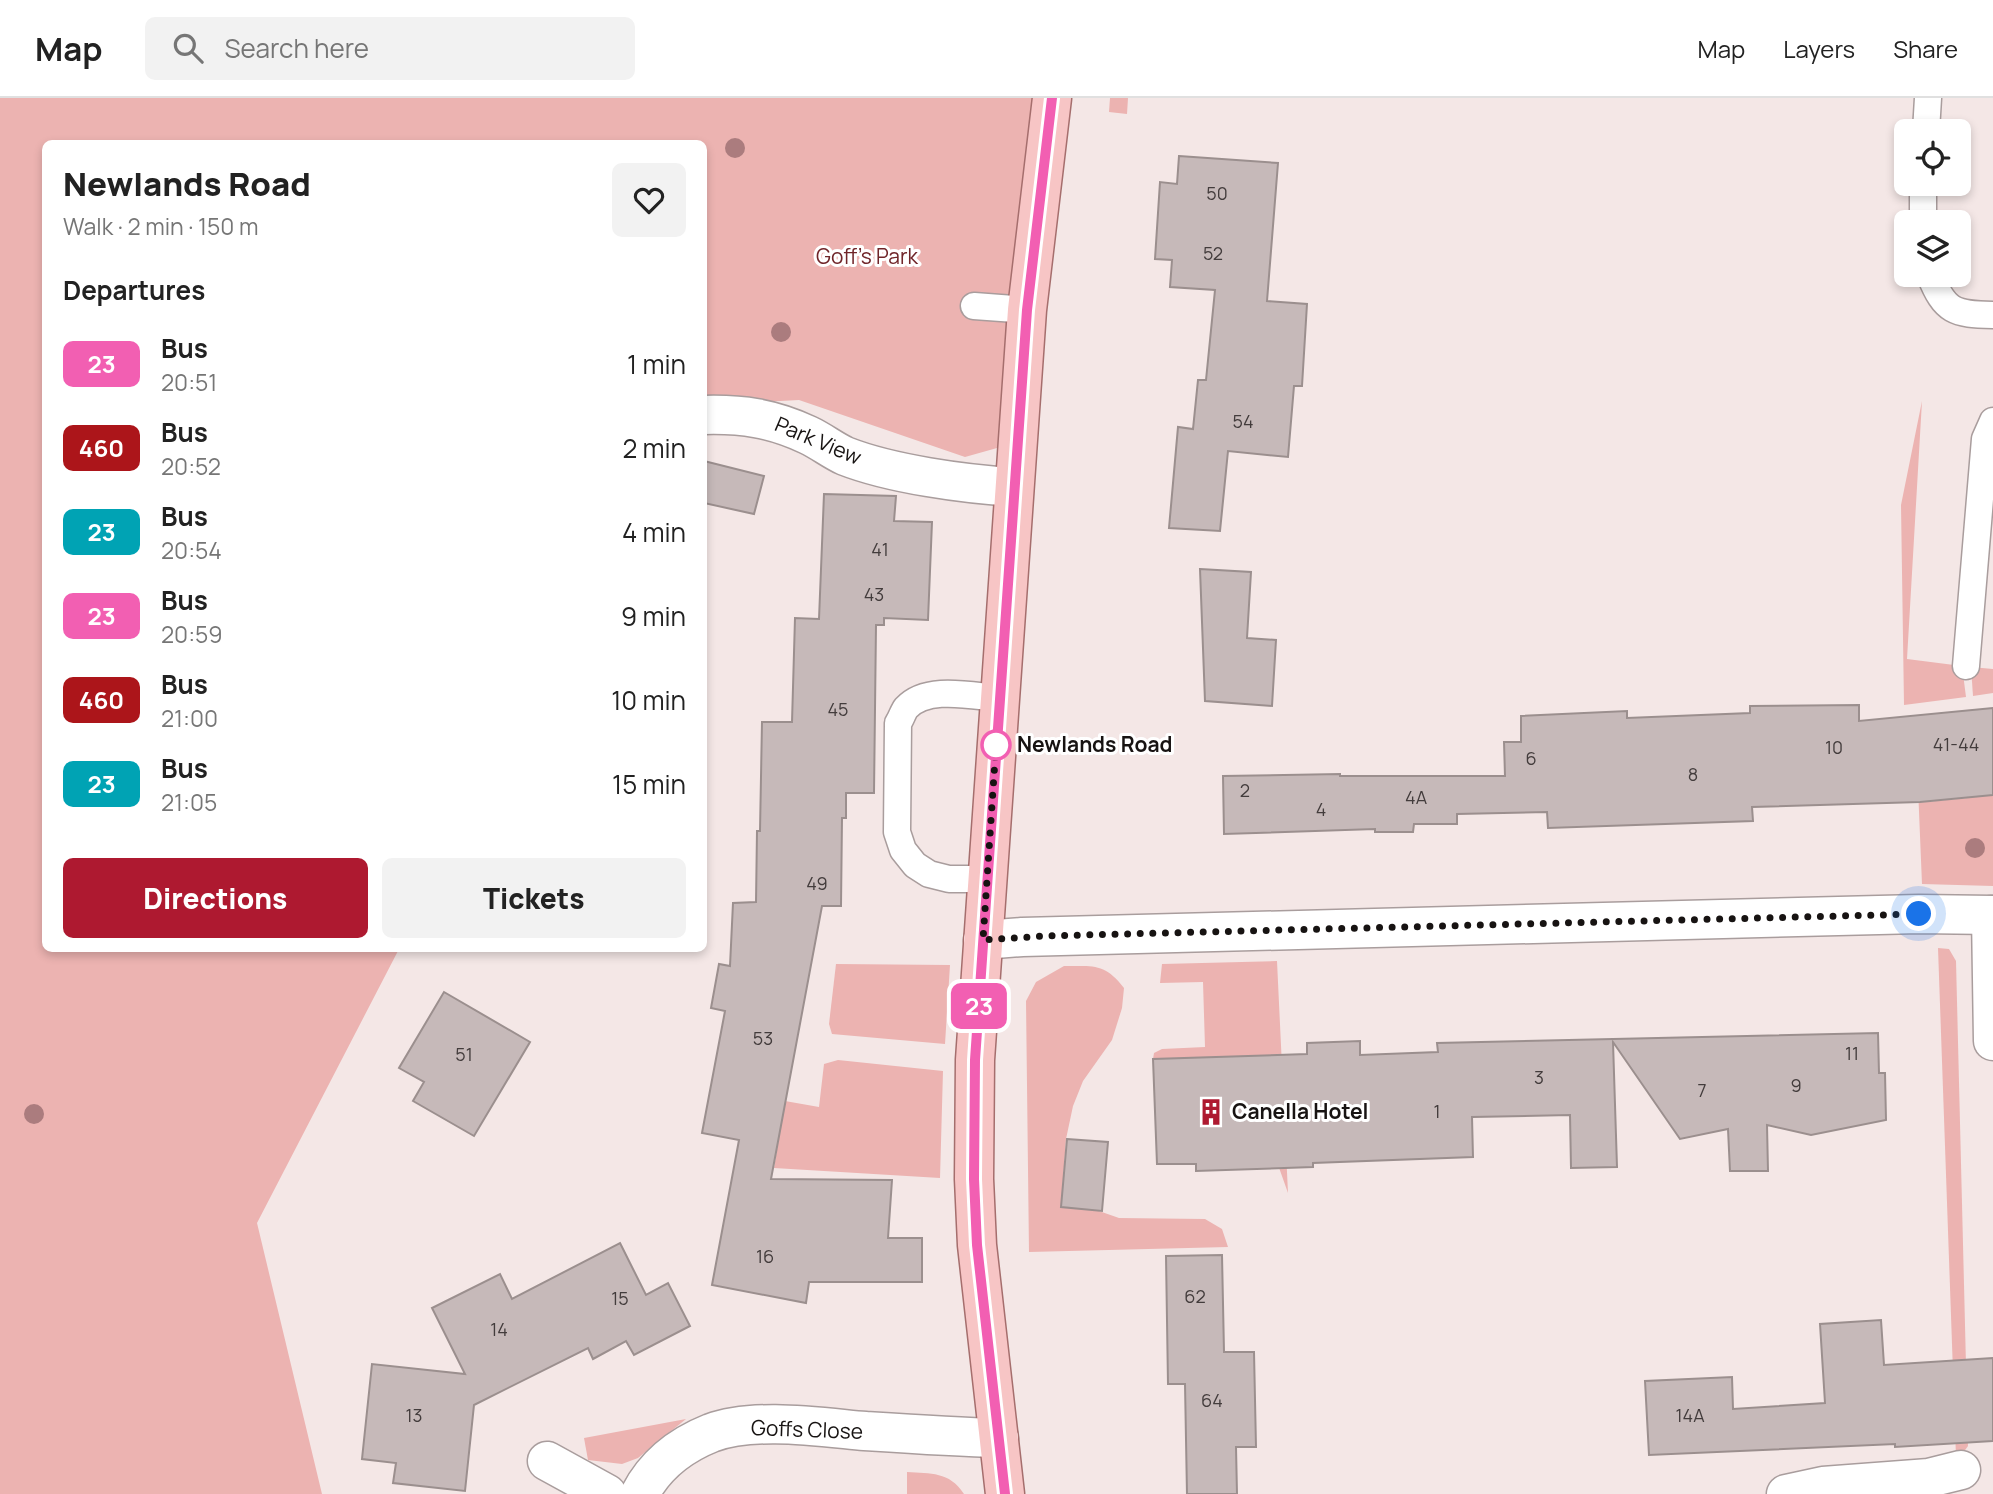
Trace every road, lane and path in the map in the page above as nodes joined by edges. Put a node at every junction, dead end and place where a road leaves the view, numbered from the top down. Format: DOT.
graph roads {
  1 [pos="1052,98"];
  2 [pos="1928,98"];
  3 [pos="1927,119"];
  4 [pos="1935,287"];
  5 [pos="974,306"];
  6 [pos="1027,310"];
  7 [pos="1993,315"];
  8 [pos="707,415"];
  9 [pos="1993,421"];
  10 [pos="1014,487"];
  11 [pos="1966,666"];
  12 [pos="999,698"];
  13 [pos="986,880"];
  14 [pos="1992,915"];
  15 [pos="983,940"];
  16 [pos="1993,1041"];
  17 [pos="999,1438"];
  18 [pos="547,1461"];
  19 [pos="1961,1470"];
  20 [pos="607,1494"];
  21 [pos="640,1494"];
  22 [pos="1005,1494"];
  23 [pos="1786,1494"];
  1 -- 6 [label="main road"];
  2 -- 3 [label="lane"];
  4 -- 7 [label="lane"];
  5 -- 6 [label="lane"];
  6 -- 10 [label="main road"];
  8 -- 10 [label="street, Park View"];
  9 -- 11 [label="lane"];
  10 -- 12 [label="main road"];
  12 -- 13 [label="main road"];
  12 -- 13 [label="lane"];
  13 -- 15 [label="main road"];
  14 -- 15 [label="street"];
  14 -- 16 [label="street"];
  15 -- 17 [label="main road"];
  17 -- 21 [label="street, Goffs Close"];
  17 -- 22 [label="main road"];
  18 -- 20 [label="street"];
  19 -- 23 [label="street"];
}
